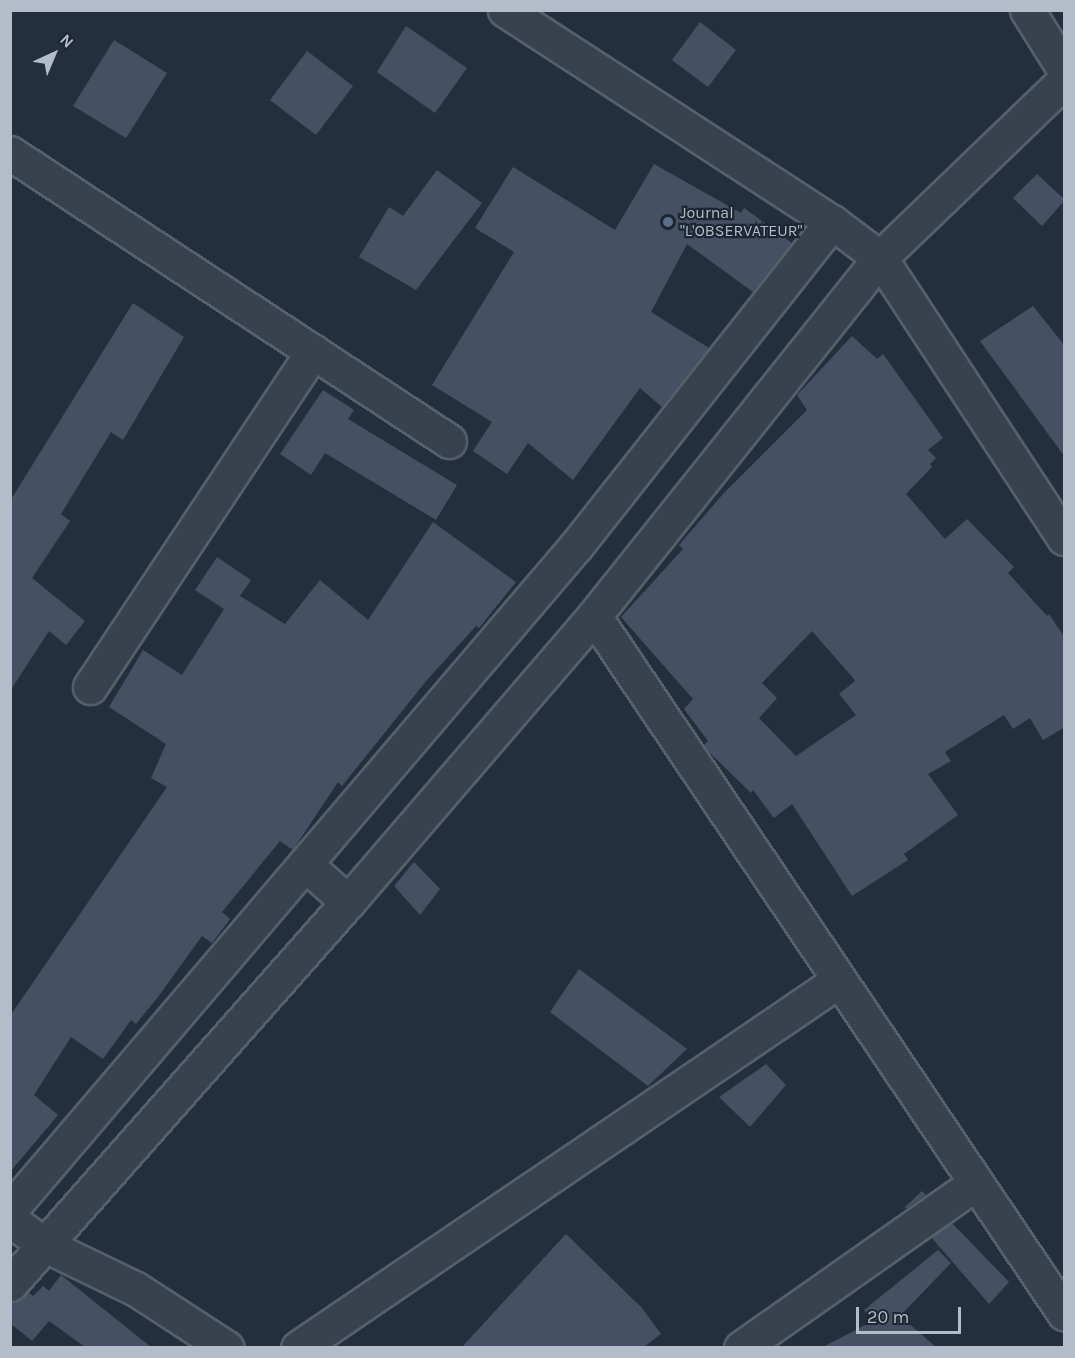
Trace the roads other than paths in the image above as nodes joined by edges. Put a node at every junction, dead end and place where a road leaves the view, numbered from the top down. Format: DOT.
graph roads {
  1 [pos="506,10"];
  2 [pos="1028,10"];
  3 [pos="1065,69"];
  4 [pos="1065,81"];
  5 [pos="10,153"];
  6 [pos="832,222"];
  7 [pos="880,258"];
  8 [pos="313,351"];
  9 [pos="449,441"];
  10 [pos="1065,538"];
  11 [pos="594,616"];
  12 [pos="90,687"];
  13 [pos="305,864"];
  14 [pos="348,902"];
  15 [pos="838,981"];
  16 [pos="976,1183"];
  17 [pos="10,1210"];
  18 [pos="10,1220"];
  19 [pos="47,1246"];
  20 [pos="10,1284"];
  21 [pos="1065,1313"];
  22 [pos="227,1347"];
  23 [pos="298,1347"];
  24 [pos="741,1347"];
  1 -- 6 [label="street"];
  2 -- 3 [label="street"];
  4 -- 7 [label="street"];
  5 -- 8 [label="street"];
  6 -- 7 [label="street"];
  6 -- 13 [label="street"];
  7 -- 10 [label="street"];
  7 -- 11 [label="street"];
  8 -- 9 [label="street"];
  8 -- 12 [label="street"];
  11 -- 14 [label="street"];
  11 -- 15 [label="street"];
  13 -- 14 [label="street"];
  13 -- 17 [label="street"];
  14 -- 19 [label="street"];
  15 -- 16 [label="street"];
  15 -- 23 [label="street"];
  16 -- 21 [label="street"];
  16 -- 24 [label="street"];
  18 -- 19 [label="street"];
  19 -- 20 [label="street"];
  19 -- 22 [label="street"];
}
